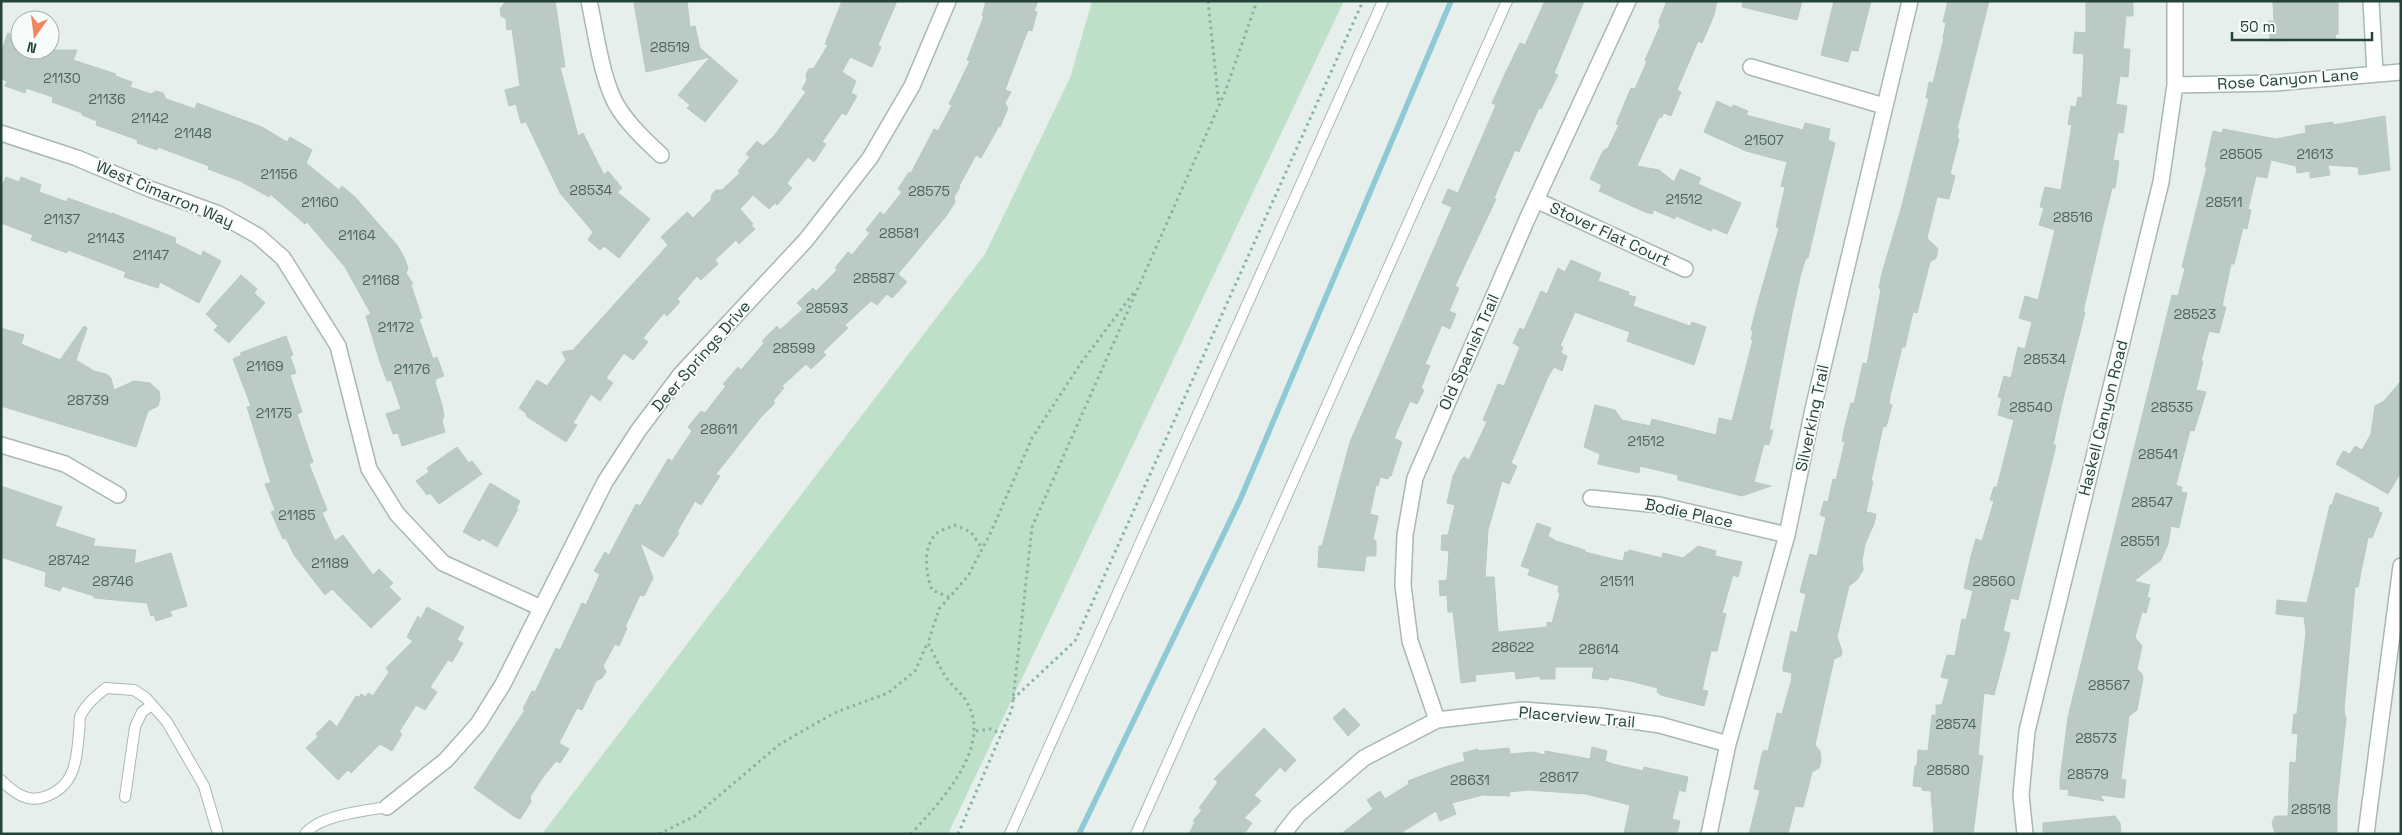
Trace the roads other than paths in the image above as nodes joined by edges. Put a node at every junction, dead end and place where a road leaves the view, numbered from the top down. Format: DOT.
graph roads {
  1 [pos="589,1"];
  2 [pos="948,1"];
  3 [pos="1383,1"];
  4 [pos="1507,1"];
  5 [pos="1628,1"];
  6 [pos="1910,1"];
  7 [pos="2174,1"];
  8 [pos="2371,1"];
  9 [pos="1751,67"];
  10 [pos="2401,72"];
  11 [pos="2376,73"];
  12 [pos="2175,85"];
  13 [pos="1884,106"];
  14 [pos="1,133"];
  15 [pos="661,154"];
  16 [pos="1536,200"];
  17 [pos="1685,269"];
  18 [pos="1,445"];
  19 [pos="118,495"];
  20 [pos="1591,498"];
  21 [pos="1787,535"];
  22 [pos="2401,566"];
  23 [pos="541,608"];
  24 [pos="152,705"];
  25 [pos="1437,720"];
  26 [pos="1728,744"];
  27 [pos="1,780"];
  28 [pos="125,797"];
  29 [pos="387,807"];
  30 [pos="218,834"];
  31 [pos="305,834"];
  32 [pos="1010,834"];
  33 [pos="1136,834"];
  34 [pos="1283,834"];
  35 [pos="1709,834"];
  36 [pos="2025,834"];
  37 [pos="2366,834"];
  1 -- 15 [label="street"];
  2 -- 23 [label="street, Deer Springs Drive"];
  3 -- 32 [label="lane"];
  4 -- 33 [label="lane"];
  5 -- 16 [label="street, Old Spanish Trail"];
  6 -- 13 [label="street, Silverking Trail"];
  7 -- 12 [label="street, Haskell Canyon Road"];
  8 -- 11 [label="street"];
  9 -- 13 [label="street"];
  10 -- 11 [label="street, Rose Canyon Lane"];
  11 -- 12 [label="street, Rose Canyon Lane"];
  12 -- 36 [label="street, Haskell Canyon Road"];
  13 -- 21 [label="street, Silverking Trail"];
  14 -- 23 [label="street, West Cimarron Way"];
  16 -- 17 [label="street, Stover Flat Court"];
  16 -- 25 [label="street, Old Spanish Trail"];
  18 -- 19 [label="street"];
  20 -- 21 [label="street, Bodie Place"];
  21 -- 26 [label="street, Silverking Trail"];
  22 -- 37 [label="street"];
  23 -- 29 [label="street, Deer Springs Drive"];
  24 -- 27 [label="lane"];
  24 -- 28 [label="lane"];
  24 -- 30 [label="lane"];
  25 -- 26 [label="street, Placerview Trail"];
  25 -- 34 [label="street, Placerview Trail"];
  26 -- 35 [label="street, Silverking Trail"];
  29 -- 31 [label="lane"];
}
